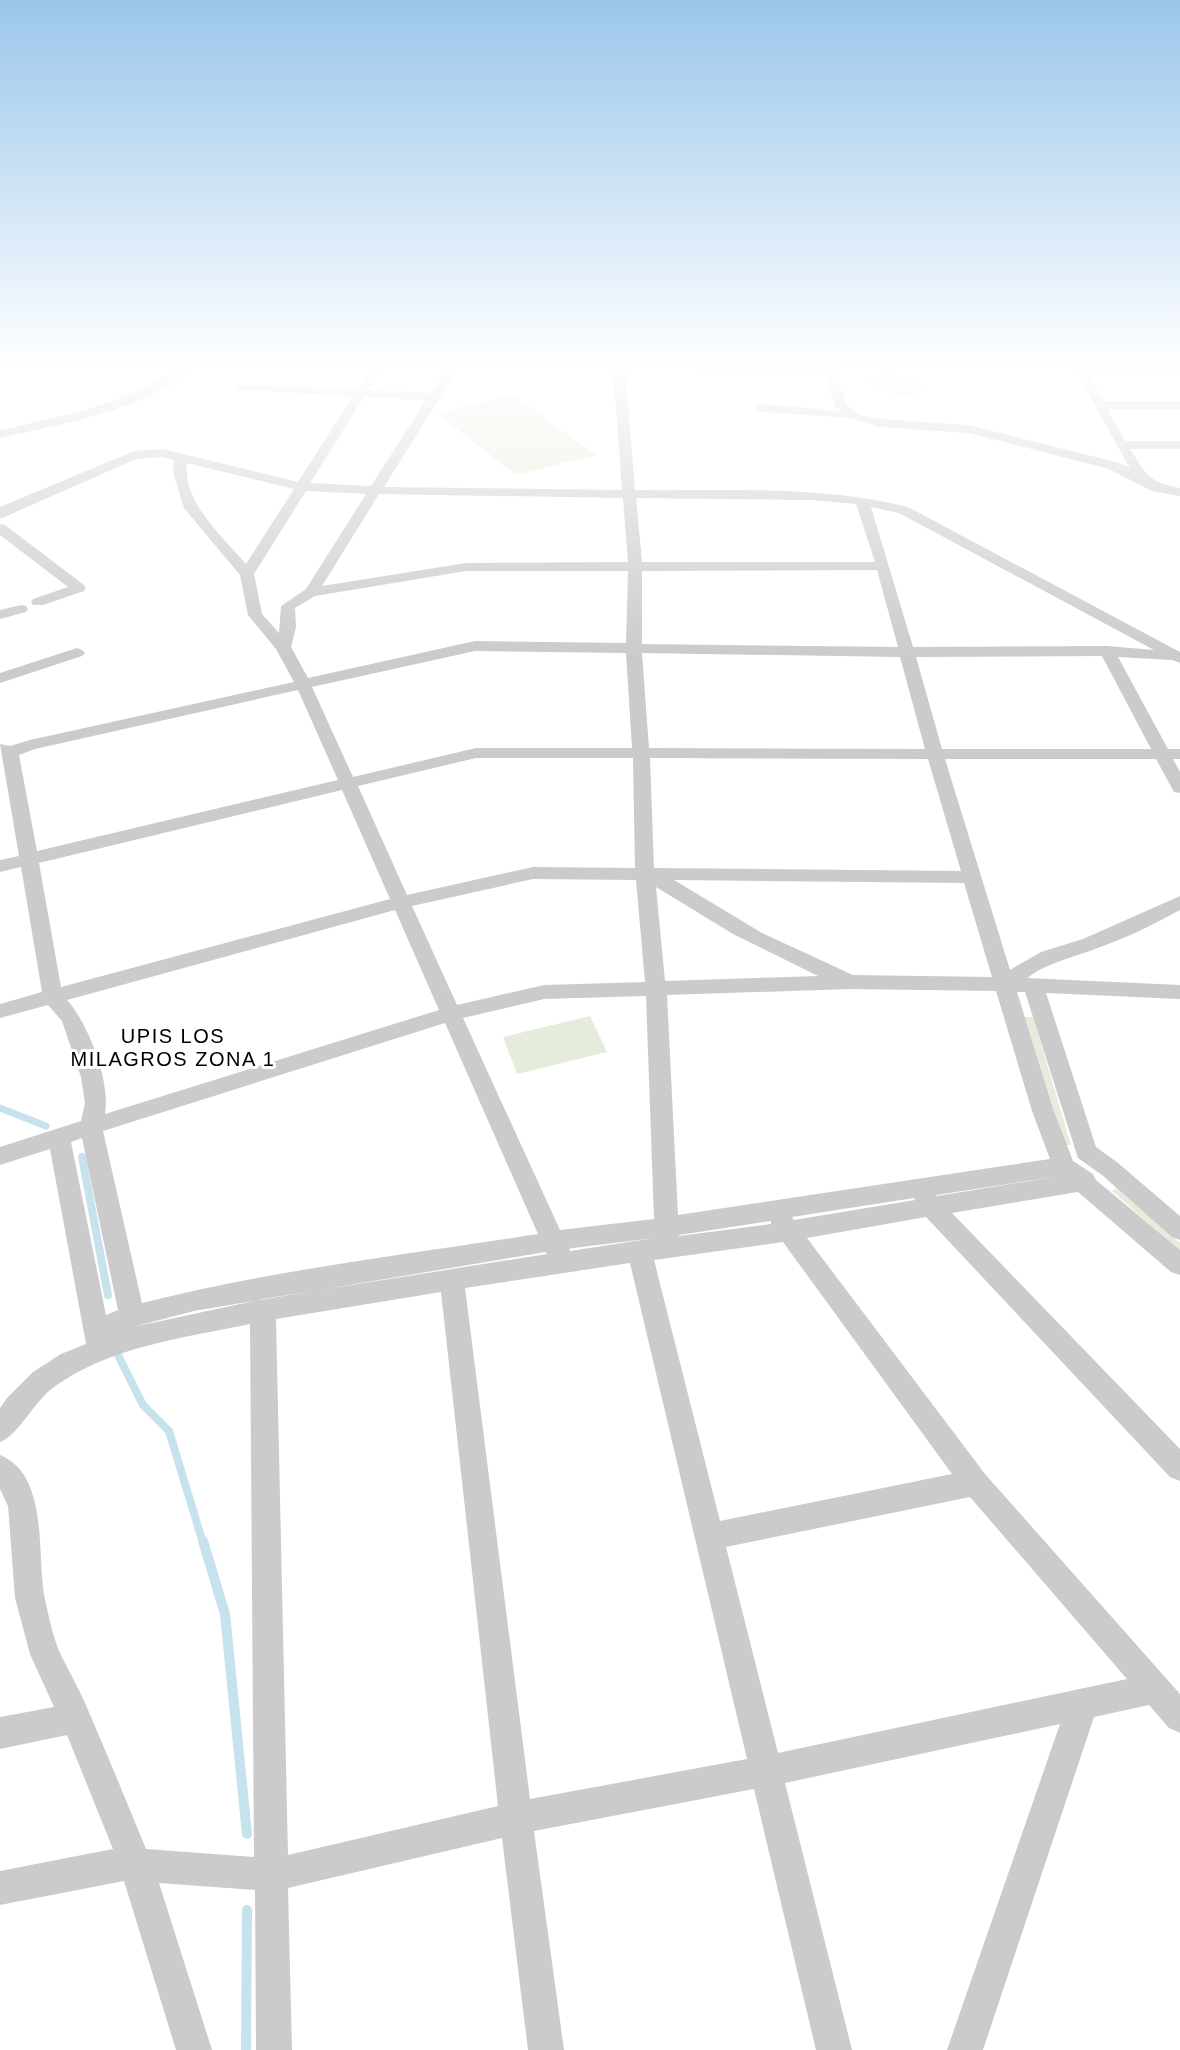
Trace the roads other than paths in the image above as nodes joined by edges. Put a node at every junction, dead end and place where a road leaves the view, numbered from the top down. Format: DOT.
graph roads {
  1 [pos="115,463"];
  2 [pos="181,463"];
  3 [pos="205,463"];
  4 [pos="317,463"];
  5 [pos="393,463"];
  6 [pos="628,463"];
  7 [pos="1101,463"];
  8 [pos="1132,463"];
  9 [pos="1143,479"];
  10 [pos="302,487"];
  11 [pos="377,490"];
  12 [pos="418,492"];
  13 [pos="1180,492"];
  14 [pos="630,493"];
  15 [pos="862,501"];
  16 [pos="366,506"];
  17 [pos="0,514"];
  18 [pos="0,528"];
  19 [pos="883,566"];
  20 [pos="635,567"];
  21 [pos="247,574"];
  22 [pos="311,592"];
  23 [pos="38,602"];
  24 [pos="21,609"];
  25 [pos="0,615"];
  26 [pos="283,647"];
  27 [pos="634,649"];
  28 [pos="1107,651"];
  29 [pos="906,652"];
  30 [pos="77,653"];
  31 [pos="1179,657"];
  32 [pos="0,678"];
  33 [pos="303,684"];
  34 [pos="5,751"];
  35 [pos="934,752"];
  36 [pos="641,753"];
  37 [pos="1171,754"];
  38 [pos="7,778"];
  39 [pos="349,784"];
  40 [pos="1180,788"];
  41 [pos="28,860"];
  42 [pos="0,866"];
  43 [pos="645,875"];
  44 [pos="972,877"];
  45 [pos="402,902"];
  46 [pos="1180,902"];
  47 [pos="850,982"];
  48 [pos="1033,985"];
  49 [pos="656,989"];
  50 [pos="1180,992"];
  51 [pos="1009,995"];
  52 [pos="53,997"];
  53 [pos="0,1011"];
  54 [pos="452,1013"];
  55 [pos="91,1126"];
  56 [pos="58,1137"];
  57 [pos="0,1156"];
  58 [pos="1064,1166"];
  59 [pos="1084,1181"];
  60 [pos="925,1197"];
  61 [pos="781,1221"];
  62 [pos="1180,1230"];
  63 [pos="658,1242"];
  64 [pos="559,1252"];
  65 [pos="1180,1265"];
  66 [pos="452,1282"];
  67 [pos="263,1310"];
  68 [pos="132,1316"];
  69 [pos="98,1339"];
  70 [pos="0,1430"];
  71 [pos="0,1468"];
  72 [pos="1180,1468"];
  73 [pos="975,1483"];
  74 [pos="709,1537"];
  75 [pos="1154,1689"];
  76 [pos="1083,1704"];
  77 [pos="1180,1716"];
  78 [pos="76,1718"];
  79 [pos="0,1733"];
  80 [pos="767,1771"];
  81 [pos="516,1818"];
  82 [pos="136,1864"];
  83 [pos="273,1875"];
  84 [pos="0,1888"];
  85 [pos="194,2050"];
  86 [pos="274,2050"];
  87 [pos="546,2050"];
  88 [pos="834,2050"];
  89 [pos="965,2050"];
  1 -- 17 [label="street"];
  2 -- 21 [label="street"];
  3 -- 10 [label="street"];
  4 -- 10 [label="street"];
  5 -- 11 [label="street"];
  6 -- 14 [label="street"];
  7 -- 9 [label="street"];
  8 -- 9 [label="street"];
  9 -- 13 [label="street"];
  10 -- 11 [label="street"];
  10 -- 21 [label="street"];
  11 -- 12 [label="street"];
  11 -- 16 [label="street"];
  12 -- 14 [label="street"];
  12 -- 16 [label="street"];
  14 -- 15 [label="street"];
  14 -- 20 [label="street"];
  15 -- 19 [label="street"];
  15 -- 31 [label="street"];
  16 -- 22 [label="street"];
  18 -- 23 [label="street"];
  19 -- 20 [label="street"];
  19 -- 29 [label="street"];
  20 -- 22 [label="street"];
  20 -- 27 [label="street"];
  21 -- 26 [label="street"];
  22 -- 26 [label="street"];
  24 -- 25 [label="street"];
  26 -- 33 [label="street"];
  27 -- 29 [label="street"];
  27 -- 33 [label="street"];
  27 -- 36 [label="street"];
  28 -- 29 [label="street"];
  28 -- 31 [label="street"];
  28 -- 37 [label="street"];
  29 -- 35 [label="street"];
  30 -- 32 [label="street"];
  33 -- 34 [label="street"];
  33 -- 39 [label="street"];
  34 -- 38 [label="street"];
  35 -- 36 [label="street"];
  35 -- 37 [label="street"];
  35 -- 44 [label="street"];
  36 -- 39 [label="street"];
  36 -- 43 [label="street"];
  37 -- 40 [label="street"];
  38 -- 41 [label="street"];
  39 -- 41 [label="street"];
  39 -- 45 [label="street"];
  41 -- 42 [label="street"];
  41 -- 52 [label="street"];
  43 -- 44 [label="street"];
  43 -- 45 [label="street"];
  43 -- 47 [label="street"];
  43 -- 49 [label="street"];
  44 -- 51 [label="street"];
  45 -- 52 [label="street"];
  45 -- 54 [label="street"];
  46 -- 51 [label="street"];
  47 -- 49 [label="street"];
  47 -- 51 [label="street"];
  48 -- 50 [label="street"];
  48 -- 51 [label="street"];
  48 -- 62 [label="street"];
  49 -- 54 [label="street"];
  49 -- 63 [label="street"];
  51 -- 58 [label="street"];
  52 -- 53 [label="street"];
  52 -- 55 [label="street"];
  54 -- 55 [label="street"];
  54 -- 64 [label="street"];
  55 -- 56 [label="street"];
  55 -- 68 [label="street"];
  56 -- 57 [label="street"];
  56 -- 69 [label="street"];
  58 -- 59 [label="street"];
  58 -- 60 [label="street"];
  59 -- 60 [label="street"];
  59 -- 65 [label="street"];
  60 -- 61 [label="street"];
  60 -- 72 [label="street"];
  61 -- 63 [label="street"];
  61 -- 73 [label="street"];
  63 -- 64 [label="street"];
  63 -- 64 [label="street"];
  63 -- 74 [label="street"];
  64 -- 66 [label="street"];
  64 -- 68 [label="street"];
  66 -- 67 [label="street"];
  66 -- 81 [label="street"];
  67 -- 69 [label="street"];
  67 -- 83 [label="street"];
  68 -- 69 [label="street"];
  69 -- 70 [label="street"];
  71 -- 78 [label="street"];
  73 -- 74 [label="street"];
  73 -- 75 [label="street"];
  74 -- 80 [label="street"];
  75 -- 76 [label="street"];
  75 -- 77 [label="street"];
  76 -- 80 [label="street"];
  76 -- 89 [label="street"];
  78 -- 79 [label="street"];
  78 -- 82 [label="street"];
  80 -- 81 [label="street"];
  80 -- 88 [label="street"];
  81 -- 83 [label="street"];
  81 -- 87 [label="street"];
  82 -- 83 [label="street"];
  82 -- 84 [label="street"];
  82 -- 85 [label="street"];
  83 -- 86 [label="street"];
}
